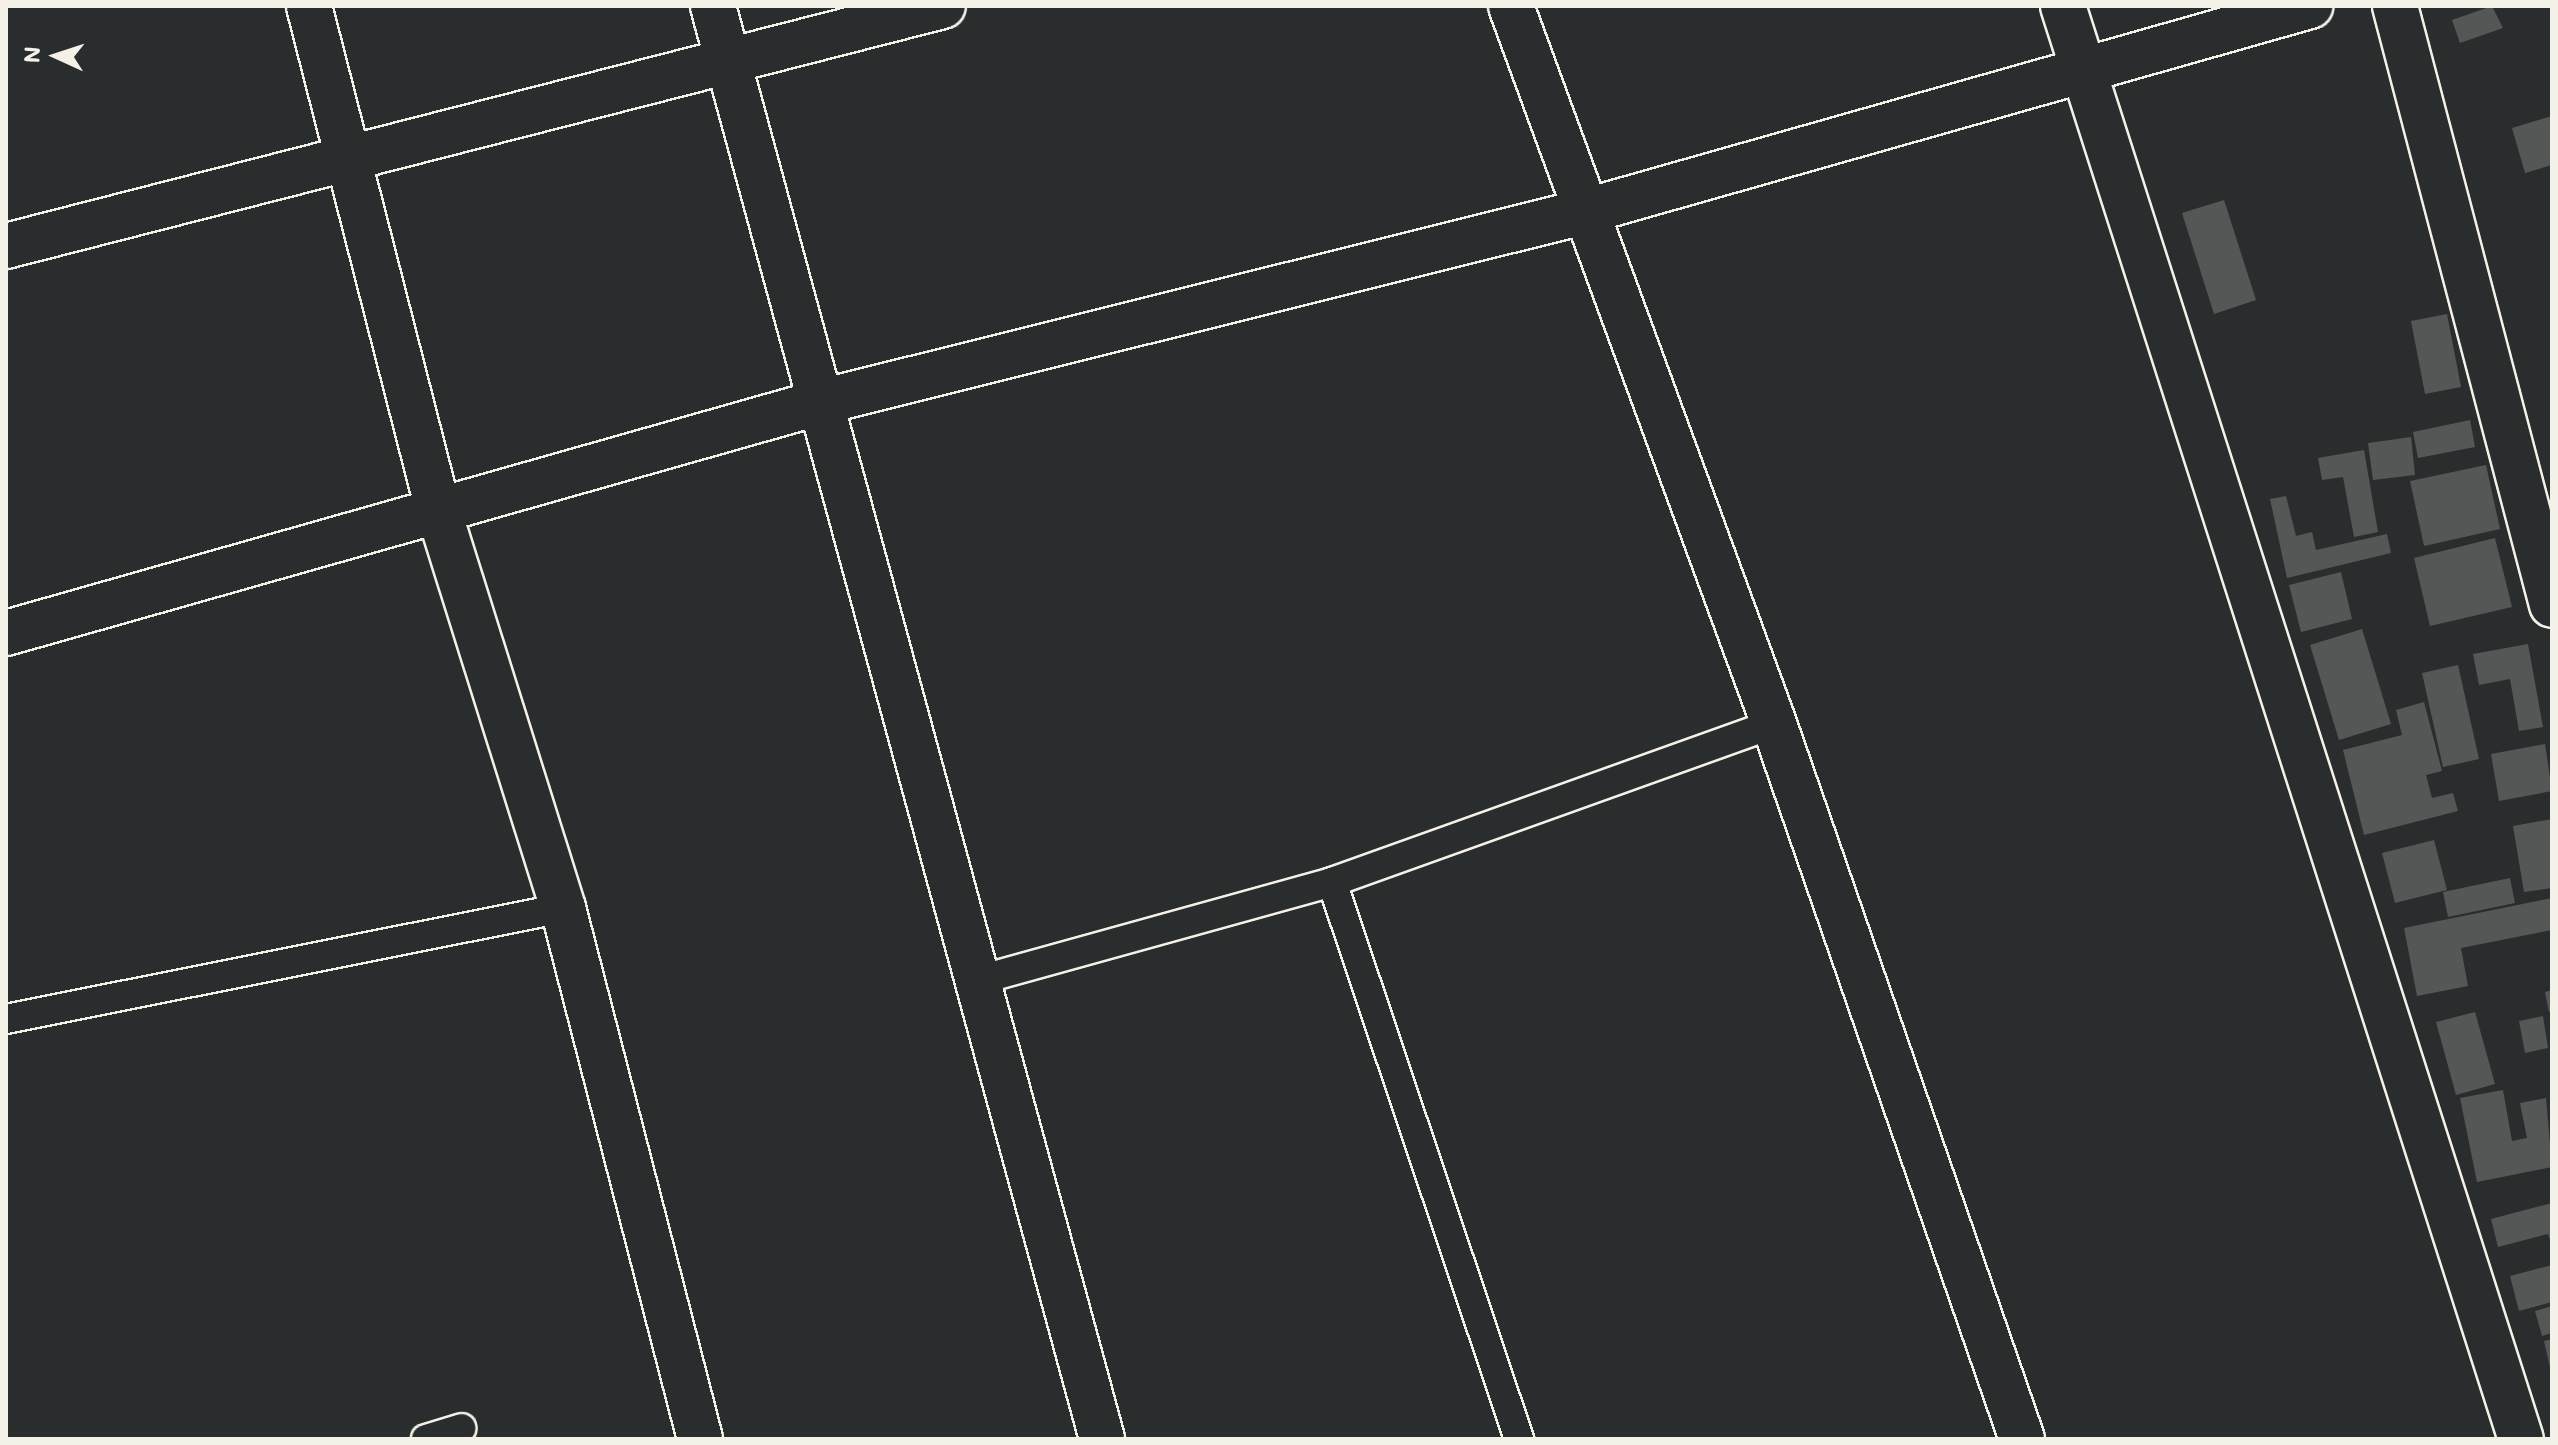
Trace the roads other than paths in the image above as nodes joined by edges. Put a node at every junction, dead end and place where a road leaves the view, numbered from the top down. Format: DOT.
graph roads {
  1 [pos="309,6"];
  2 [pos="713,6"];
  3 [pos="943,6"];
  4 [pos="1511,6"];
  5 [pos="2063,6"];
  6 [pos="2310,6"];
  7 [pos="2395,6"];
  8 [pos="728,62"];
  9 [pos="2084,70"];
  10 [pos="353,158"];
  11 [pos="1583,212"];
  12 [pos="6,246"];
  13 [pos="821,402"];
  14 [pos="438,509"];
  15 [pos="2552,605"];
  16 [pos="6,633"];
  17 [pos="1774,724"];
  18 [pos="1332,882"];
  19 [pos="563,908"];
  20 [pos="979,980"];
  21 [pos="6,1019"];
  22 [pos="461,1428"];
  23 [pos="426,1439"];
  24 [pos="700,1439"];
  25 [pos="1102,1439"];
  26 [pos="1519,1439"];
  27 [pos="2022,1439"];
  28 [pos="2521,1439"];
  1 -- 10 [label="street"];
  2 -- 8 [label="street"];
  3 -- 8 [label="street"];
  4 -- 11 [label="street"];
  5 -- 9 [label="street"];
  6 -- 9 [label="street"];
  7 -- 15 [label="street"];
  8 -- 10 [label="street"];
  8 -- 13 [label="street"];
  9 -- 11 [label="street"];
  9 -- 28 [label="street"];
  10 -- 12 [label="street"];
  10 -- 14 [label="street"];
  11 -- 13 [label="street"];
  11 -- 17 [label="street"];
  13 -- 14 [label="street"];
  13 -- 20 [label="street"];
  14 -- 16 [label="street"];
  14 -- 19 [label="street"];
  17 -- 18 [label="lane"];
  17 -- 27 [label="street"];
  18 -- 20 [label="lane"];
  18 -- 26 [label="lane"];
  19 -- 21 [label="lane"];
  19 -- 24 [label="street"];
  20 -- 25 [label="street"];
  22 -- 23 [label="lane"];
}
